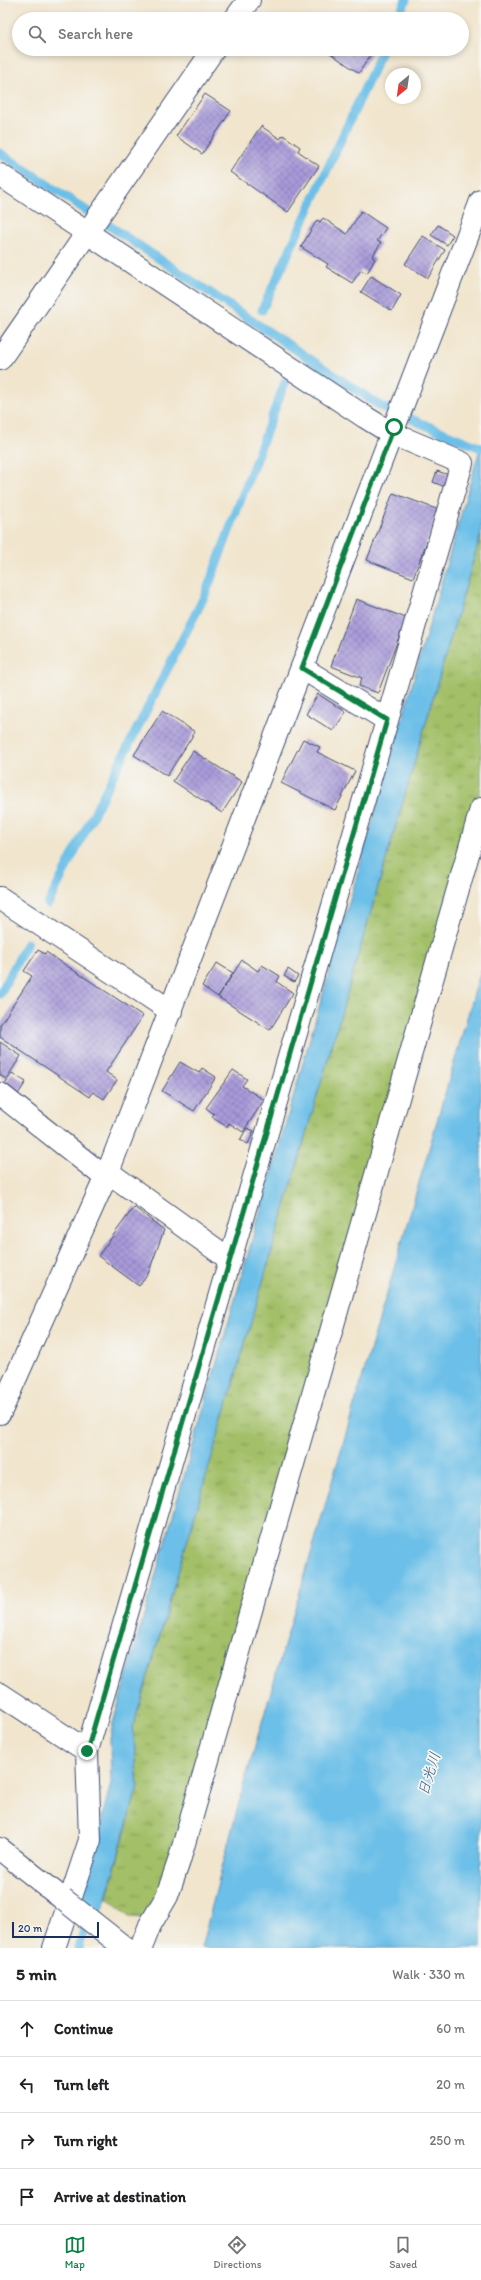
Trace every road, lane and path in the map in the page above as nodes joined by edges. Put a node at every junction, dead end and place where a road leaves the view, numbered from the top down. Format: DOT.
graph roads {
  1 [pos="249,0"];
  2 [pos="240,12"];
  3 [pos="209,56"];
  4 [pos="0,175"];
  5 [pos="481,202"];
  6 [pos="92,224"];
  7 [pos="0,359"];
  8 [pos="393,430"];
  9 [pos="302,668"];
  10 [pos="387,720"];
  11 [pos="481,809"];
  12 [pos="0,898"];
  13 [pos="171,1011"];
  14 [pos="0,1094"];
  15 [pos="107,1175"];
  16 [pos="229,1259"];
  17 [pos="0,1413"];
  18 [pos="0,1694"];
  19 [pos="87,1751"];
  20 [pos="0,1849"];
  21 [pos="54,1948"];
  22 [pos="125,1948"];
  23 [pos="141,1948"];
  1 -- 2 [label="street"];
  3 -- 6 [label="street"];
  4 -- 6 [label="street"];
  5 -- 8 [label="street"];
  6 -- 7 [label="street"];
  6 -- 8 [label="street"];
  8 -- 9 [label="street"];
  8 -- 10 [label="street"];
  9 -- 10 [label="street"];
  9 -- 13 [label="street"];
  10 -- 16 [label="street"];
  11 -- 23 [label="street"];
  12 -- 13 [label="street"];
  13 -- 15 [label="street"];
  14 -- 15 [label="street"];
  15 -- 16 [label="street"];
  15 -- 17 [label="street"];
  16 -- 19 [label="street"];
  18 -- 19 [label="street"];
  19 -- 21 [label="street"];
  20 -- 22 [label="street, bridge"];
}
